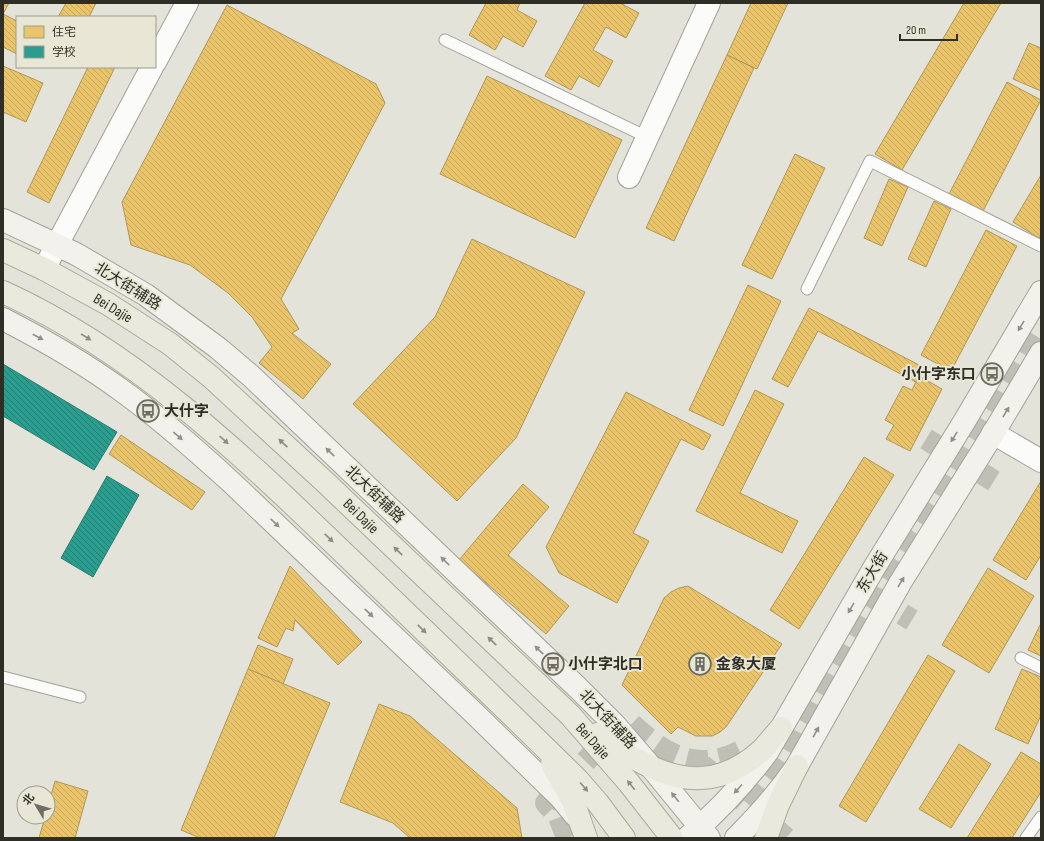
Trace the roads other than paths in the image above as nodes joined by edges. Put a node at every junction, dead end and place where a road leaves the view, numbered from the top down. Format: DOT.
graph roads {
  1 [pos="187,3"];
  2 [pos="708,3"];
  3 [pos="445,40"];
  4 [pos="156,60"];
  5 [pos="151,68"];
  6 [pos="647,137"];
  7 [pos="629,177"];
  8 [pos="3,220"];
  9 [pos="57,245"];
  10 [pos="1041,246"];
  11 [pos="3,250"];
  12 [pos="44,269"];
  13 [pos="807,289"];
  14 [pos="3,292"];
  15 [pos="1041,292"];
  16 [pos="3,319"];
  17 [pos="1041,353"];
  18 [pos="993,433"];
  19 [pos="1041,461"];
  20 [pos="1021,658"];
  21 [pos="1041,668"];
  22 [pos="3,677"];
  23 [pos="80,697"];
  24 [pos="570,715"];
  25 [pos="781,728"];
  26 [pos="537,739"];
  27 [pos="797,766"];
  28 [pos="651,767"];
  29 [pos="1041,817"];
  30 [pos="586,832"];
  31 [pos="698,834"];
  32 [pos="624,838"];
  33 [pos="672,838"];
  34 [pos="736,838"];
  35 [pos="766,838"];
  36 [pos="1026,838"];
  1 -- 4 [label="street"];
  2 -- 6 [label="street"];
  3 -- 6 [label="lane"];
  5 -- 9 [label="street"];
  6 -- 7 [label="street"];
  8 -- 9 [label="street, 北大街辅路"];
  9 -- 12 [label="street"];
  28 -- 9 [label="street, 北大街辅路, one-way"];
  10 -- 13 [label="lane"];
  11 -- 12 [label="main road, Bei Dajie"];
  24 -- 12 [label="main road, Bei Dajie, one-way"];
  14 -- 26 [label="main road, one-way"];
  15 -- 25 [label="street, 东大街, one-way"];
  16 -- 30 [label="street, one-way"];
  18 -- 17 [label="street, 东大街, one-way"];
  18 -- 19 [label="street"];
  27 -- 18 [label="street, 东大街, one-way"];
  20 -- 21 [label="lane"];
  22 -- 23 [label="lane"];
  24 -- 28 [label="main road"];
  33 -- 24 [label="main road, Bei Dajie, one-way"];
  25 -- 28 [label="main road"];
  25 -- 31 [label="street, 东大街, one-way"];
  26 -- 30 [label="main road"];
  26 -- 32 [label="main road, one-way"];
  27 -- 34 [label="street, 东大街"];
  27 -- 35 [label="main road"];
  31 -- 28 [label="street, 北大街辅路, one-way"];
  29 -- 36 [label="lane"];
}
